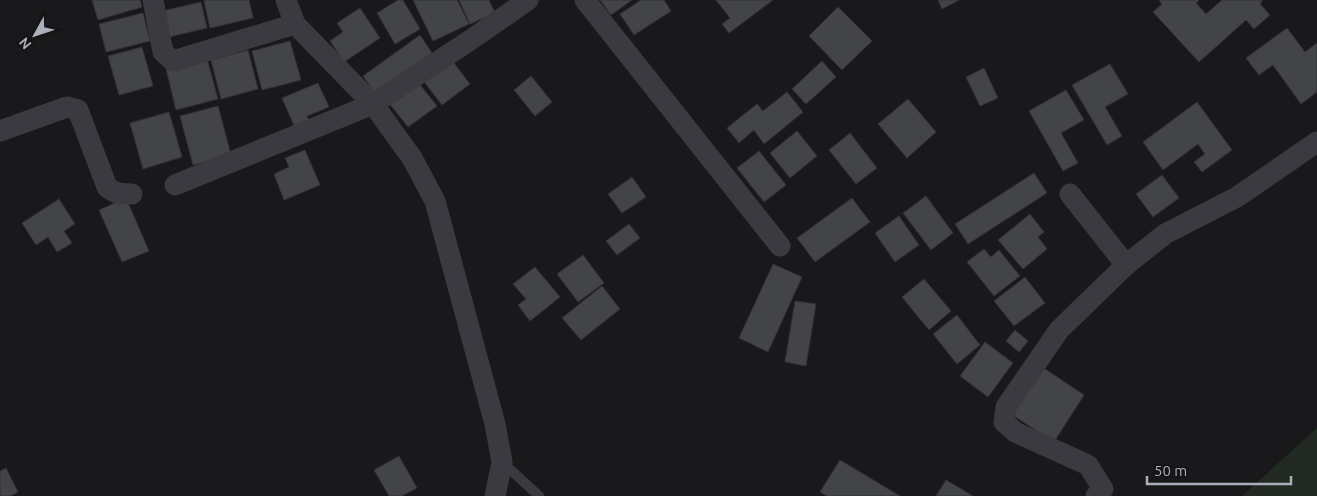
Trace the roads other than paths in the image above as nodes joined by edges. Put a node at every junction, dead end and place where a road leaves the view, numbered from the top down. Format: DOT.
graph roads {
  1 [pos="153,0"];
  2 [pos="286,0"];
  3 [pos="528,0"];
  4 [pos="585,0"];
  5 [pos="295,24"];
  6 [pos="373,104"];
  7 [pos="0,131"];
  8 [pos="1317,142"];
  9 [pos="175,185"];
  10 [pos="132,194"];
  11 [pos="1070,194"];
  12 [pos="780,246"];
  13 [pos="1126,265"];
  14 [pos="502,462"];
  15 [pos="495,496"];
  16 [pos="539,496"];
  17 [pos="1096,496"];
  1 -- 5 [label="street"];
  2 -- 5 [label="street"];
  3 -- 6 [label="street"];
  4 -- 12 [label="street"];
  5 -- 6 [label="street"];
  6 -- 9 [label="street"];
  6 -- 14 [label="street"];
  7 -- 10 [label="street"];
  8 -- 13 [label="street"];
  11 -- 13 [label="street"];
  13 -- 17 [label="street"];
  14 -- 15 [label="street"];
  14 -- 16 [label="lane"];
}
